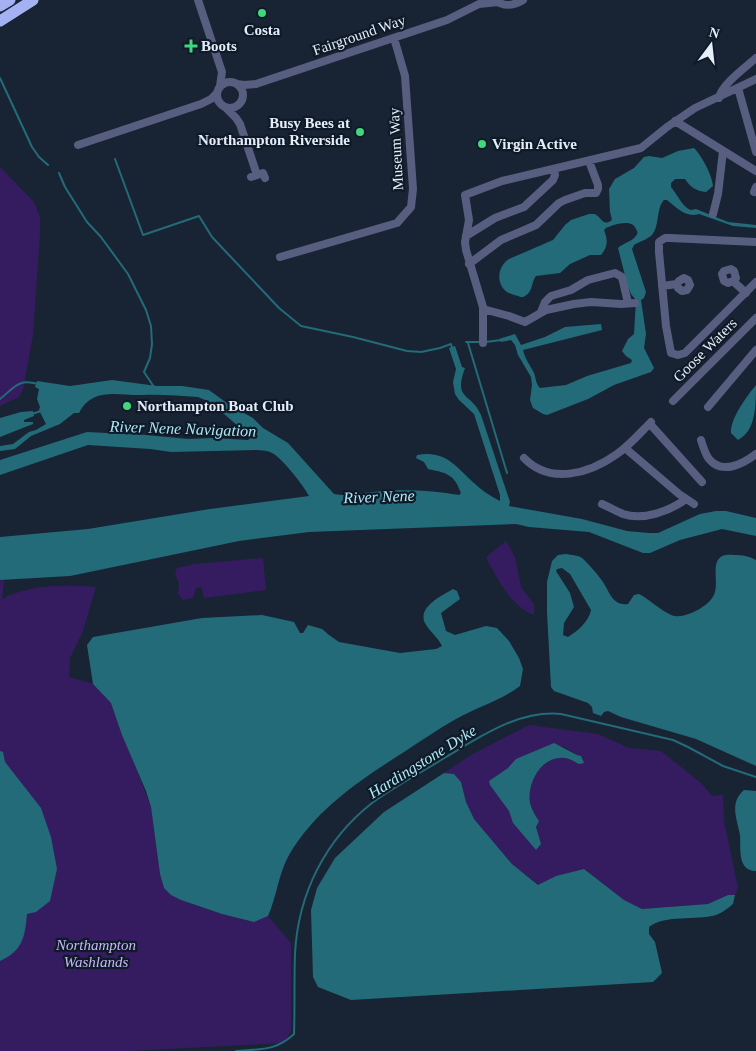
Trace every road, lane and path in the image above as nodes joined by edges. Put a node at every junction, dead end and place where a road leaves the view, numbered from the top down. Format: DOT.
graph roads {
  1 [pos="10,0"];
  2 [pos="33,0"];
  3 [pos="198,0"];
  4 [pos="477,0"];
  5 [pos="523,0"];
  6 [pos="496,1"];
  7 [pos="0,6"];
  8 [pos="469,8"];
  9 [pos="0,21"];
  10 [pos="394,38"];
  11 [pos="756,58"];
  12 [pos="222,72"];
  13 [pos="756,79"];
  14 [pos="234,83"];
  15 [pos="256,84"];
  16 [pos="738,88"];
  17 [pos="218,89"];
  18 [pos="719,98"];
  19 [pos="242,100"];
  20 [pos="201,104"];
  21 [pos="223,106"];
  22 [pos="675,122"];
  23 [pos="240,124"];
  24 [pos="78,145"];
  25 [pos="723,150"];
  26 [pos="756,152"];
  27 [pos="589,161"];
  28 [pos="554,169"];
  29 [pos="756,171"];
  30 [pos="265,178"];
  31 [pos="713,214"];
  32 [pos="466,236"];
  33 [pos="756,242"];
  34 [pos="280,257"];
  35 [pos="469,264"];
  36 [pos="733,281"];
  37 [pos="756,282"];
  38 [pos="677,284"];
  39 [pos="662,286"];
  40 [pos="746,293"];
  41 [pos="483,309"];
  42 [pos="541,312"];
  43 [pos="756,318"];
  44 [pos="483,342"];
  45 [pos="756,350"];
  46 [pos="673,401"];
  47 [pos="708,407"];
  48 [pos="701,440"];
  49 [pos="625,448"];
  50 [pos="756,454"];
  51 [pos="524,458"];
  52 [pos="702,482"];
  53 [pos="686,499"];
  54 [pos="602,504"];
  55 [pos="694,504"];
  1 -- 7 [label="highway"];
  2 -- 9 [label="highway"];
  3 -- 12 [label="street"];
  4 -- 8 [label="street"];
  5 -- 6 [label="street"];
  6 -- 8 [label="street"];
  8 -- 10 [label="street, Fairground Way"];
  10 -- 15 [label="street, Fairground Way"];
  10 -- 34 [label="street, Museum Way"];
  11 -- 18 [label="street"];
  12 -- 14 [label="street"];
  12 -- 17 [label="street"];
  13 -- 16 [label="street"];
  14 -- 15 [label="street"];
  14 -- 17 [label="street"];
  14 -- 19 [label="street"];
  15 -- 19 [label="street"];
  16 -- 18 [label="street"];
  16 -- 26 [label="street"];
  17 -- 20 [label="street"];
  17 -- 21 [label="street"];
  18 -- 22 [label="street"];
  19 -- 21 [label="street"];
  19 -- 23 [label="street"];
  20 -- 21 [label="street"];
  20 -- 24 [label="street"];
  21 -- 23 [label="street"];
  22 -- 25 [label="street"];
  22 -- 27 [label="street"];
  23 -- 30 [label="street"];
  25 -- 29 [label="street"];
  25 -- 31 [label="street"];
  27 -- 28 [label="street"];
  27 -- 35 [label="street"];
  28 -- 32 [label="street"];
  28 -- 32 [label="street"];
  32 -- 35 [label="street"];
  33 -- 39 [label="street"];
  35 -- 41 [label="street"];
  36 -- 40 [label="street"];
  37 -- 40 [label="street"];
  38 -- 39 [label="street"];
  39 -- 40 [label="street"];
  41 -- 42 [label="street"];
  41 -- 44 [label="street"];
  42 -- 42 [label="street"];
  43 -- 46 [label="street, Goose Waters"];
  45 -- 47 [label="street"];
  48 -- 50 [label="street"];
  49 -- 51 [label="street"];
  49 -- 52 [label="street"];
  49 -- 53 [label="street"];
  53 -- 54 [label="street"];
  53 -- 55 [label="street"];
}
